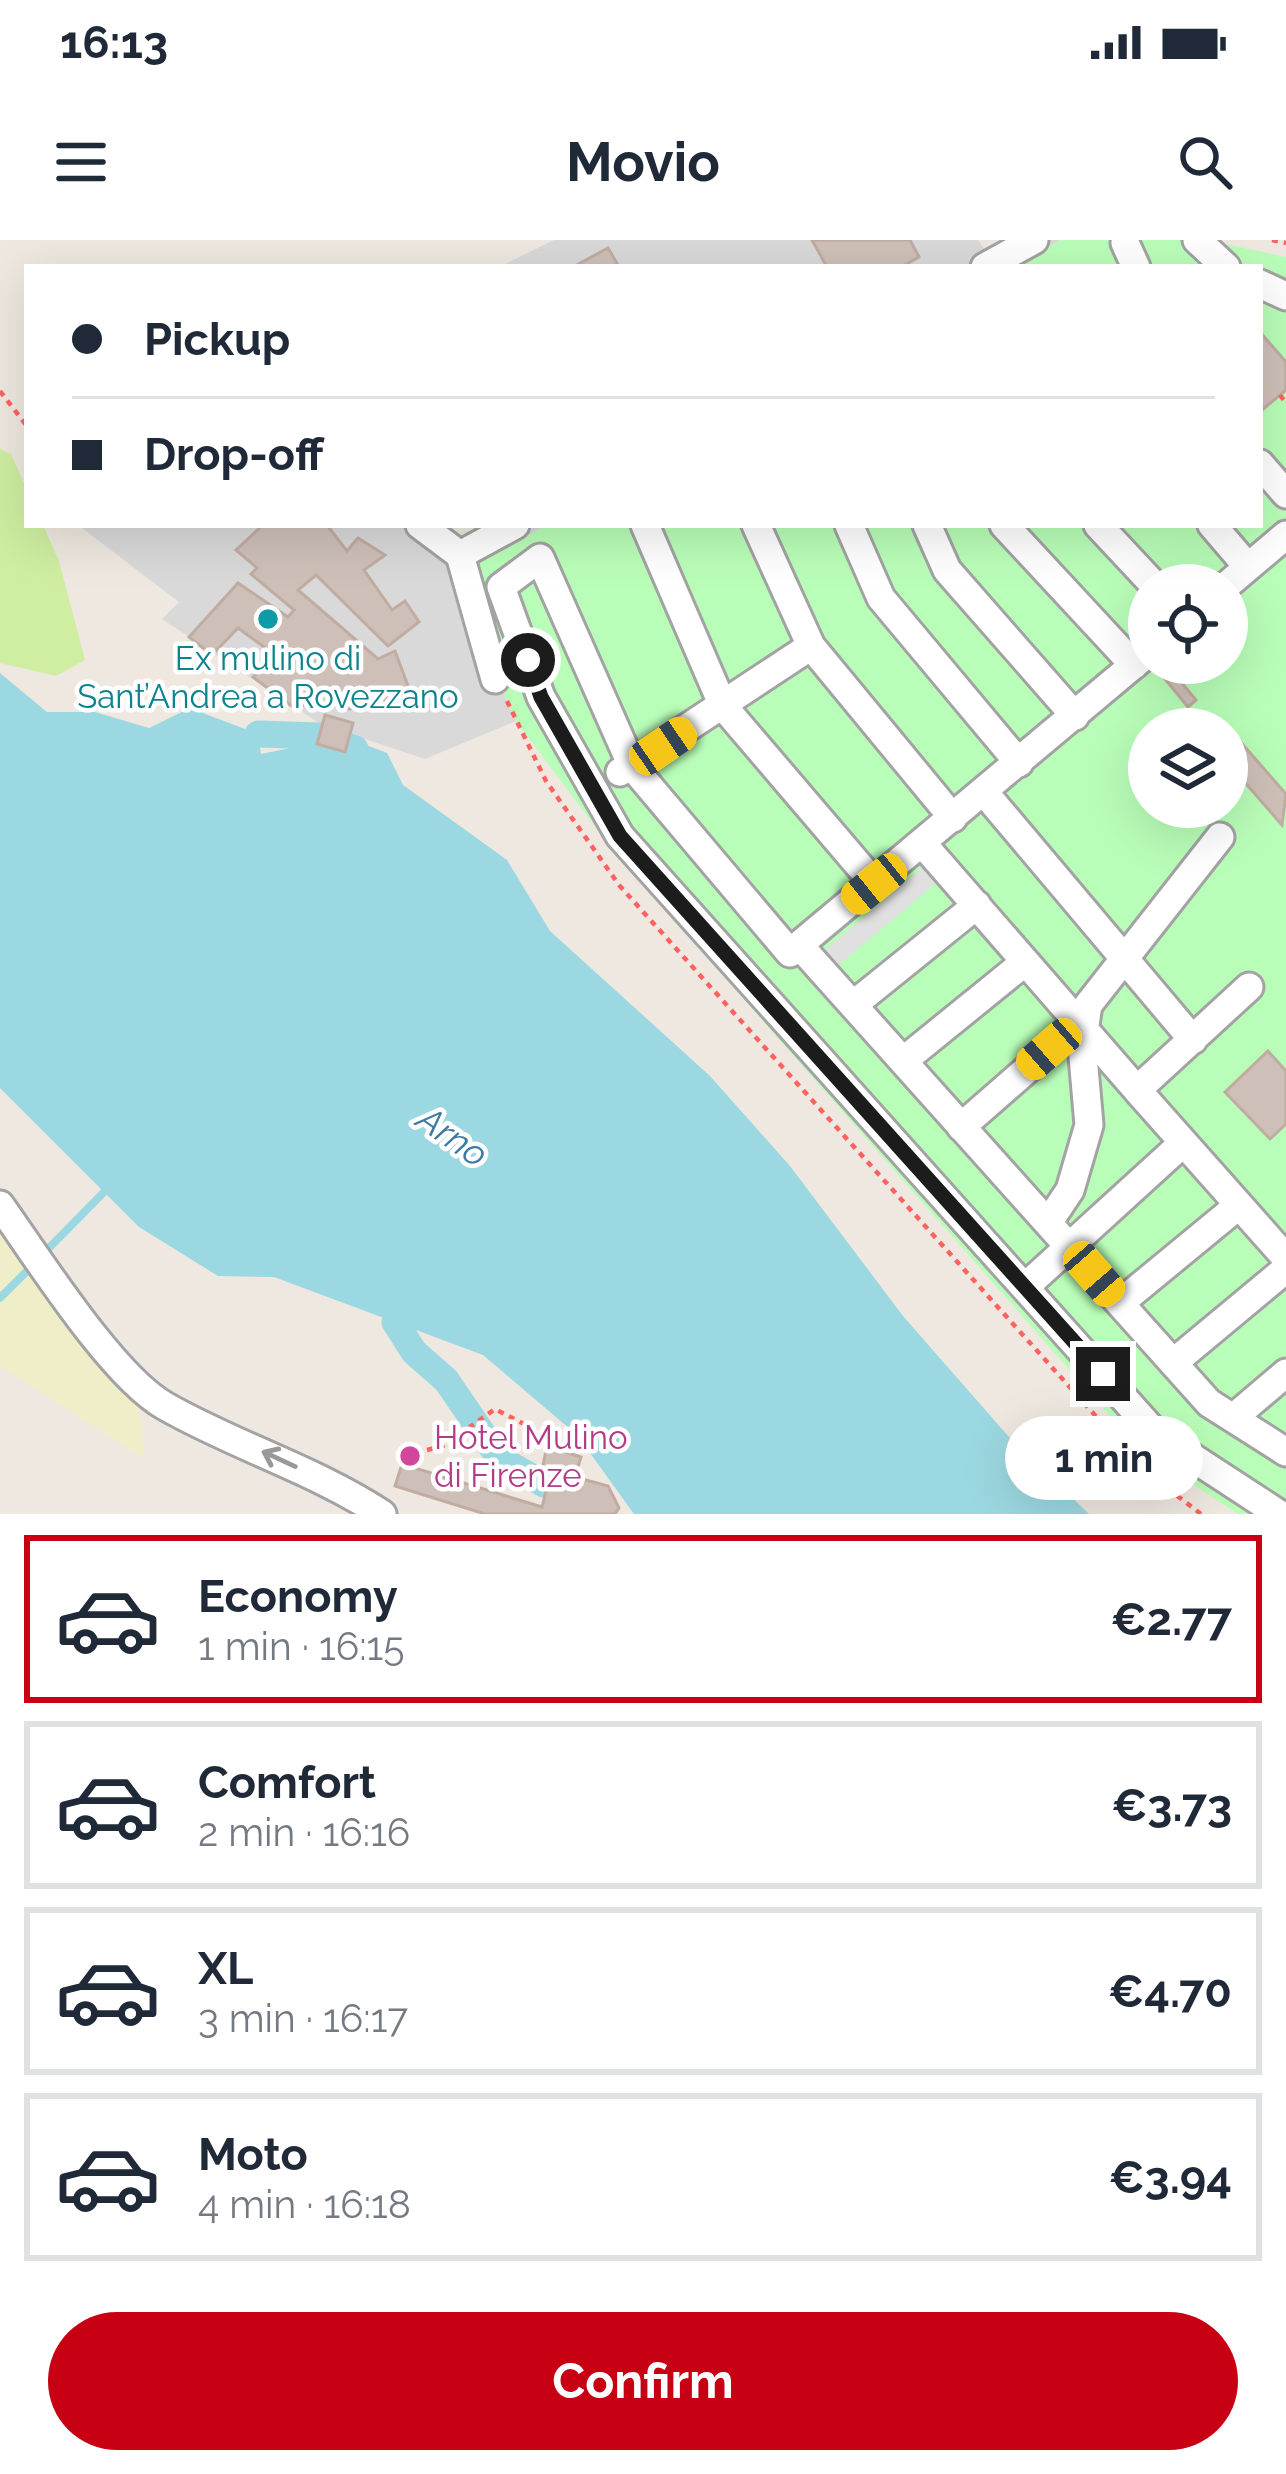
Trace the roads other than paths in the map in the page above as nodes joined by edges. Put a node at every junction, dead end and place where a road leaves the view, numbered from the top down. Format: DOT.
graph roads {
  1 [pos="1034,240"];
  2 [pos="1197,240"];
  3 [pos="990,264"];
  4 [pos="1223,264"];
  5 [pos="1263,467"];
  6 [pos="1286,494"];
  7 [pos="424,528"];
  8 [pos="509,528"];
  9 [pos="646,528"];
  10 [pos="757,528"];
  11 [pos="850,528"];
  12 [pos="928,528"];
  13 [pos="1007,528"];
  14 [pos="1101,528"];
  15 [pos="1214,528"];
  16 [pos="1286,535"];
  17 [pos="460,555"];
  18 [pos="1134,564"];
  19 [pos="1232,564"];
  20 [pos="1248,567"];
  21 [pos="1128,645"];
  22 [pos="811,646"];
  23 [pos="1128,671"];
  24 [pos="495,679"];
  25 [pos="723,706"];
  26 [pos="1075,716"];
  27 [pos="1019,763"];
  28 [pos="632,766"];
  29 [pos="595,786"];
  30 [pos="985,792"];
  31 [pos="952,818"];
  32 [pos="1220,837"];
  33 [pos="922,843"];
  34 [pos="874,884"];
  35 [pos="976,905"];
  36 [pos="795,949"];
  37 [pos="1123,956"];
  38 [pos="1025,962"];
  39 [pos="754,986"];
  40 [pos="1250,987"];
  41 [pos="853,1005"];
  42 [pos="1081,1026"];
  43 [pos="1192,1040"];
  44 [pos="903,1061"];
  45 [pos="1137,1090"];
  46 [pos="962,1126"];
  47 [pos="1183,1143"];
  48 [pos="0,1205"];
  49 [pos="1239,1205"];
  50 [pos="1048,1223"];
  51 [pos="1069,1246"];
  52 [pos="1286,1258"];
  53 [pos="1286,1269"];
  54 [pos="1024,1287"];
  55 [pos="1120,1304"];
  56 [pos="1173,1363"];
  57 [pos="1286,1373"];
  58 [pos="1233,1418"];
  59 [pos="1286,1451"];
  60 [pos="382,1514"];
  61 [pos="1279,1514"];
  1 -- 3 [label="street"];
  2 -- 4 [label="street"];
  5 -- 6 [label="street"];
  7 -- 17 [label="street"];
  8 -- 17 [label="street"];
  9 -- 25 [label="street"];
  10 -- 22 [label="street"];
  11 -- 27 [label="street"];
  12 -- 26 [label="street"];
  13 -- 21 [label="street"];
  14 -- 18 [label="street"];
  15 -- 19 [label="street"];
  16 -- 20 [label="street"];
  17 -- 24 [label="street"];
  22 -- 25 [label="street"];
  22 -- 31 [label="street"];
  23 -- 26 [label="street"];
  25 -- 28 [label="street"];
  25 -- 34 [label="street"];
  26 -- 27 [label="street"];
  27 -- 30 [label="street"];
  28 -- 29 [label="street"];
  28 -- 29 [label="street"];
  28 -- 36 [label="street"];
  29 -- 39 [label="street"];
  30 -- 31 [label="street"];
  30 -- 37 [label="street"];
  31 -- 33 [label="street"];
  32 -- 37 [label="street"];
  33 -- 34 [label="street"];
  33 -- 35 [label="street"];
  34 -- 36 [label="street"];
  35 -- 38 [label="street"];
  35 -- 41 [label="street"];
  36 -- 39 [label="street"];
  36 -- 41 [label="street"];
  37 -- 42 [label="street"];
  37 -- 43 [label="street"];
  38 -- 42 [label="street"];
  38 -- 44 [label="street"];
  39 -- 54 [label="street"];
  40 -- 43 [label="street"];
  41 -- 44 [label="street"];
  42 -- 45 [label="street"];
  42 -- 46 [label="street"];
  42 -- 50 [label="street"];
  43 -- 45 [label="street"];
  44 -- 46 [label="street"];
  45 -- 47 [label="street"];
  46 -- 50 [label="street"];
  47 -- 49 [label="street"];
  47 -- 51 [label="street"];
  60 -- 48 [label="street, one-way"];
  49 -- 52 [label="street"];
  49 -- 55 [label="street"];
  50 -- 51 [label="street"];
  51 -- 54 [label="street"];
  51 -- 55 [label="street"];
  53 -- 56 [label="street"];
  54 -- 61 [label="street"];
  55 -- 56 [label="street"];
  56 -- 58 [label="street"];
  57 -- 58 [label="street"];
  58 -- 59 [label="street"];
}
